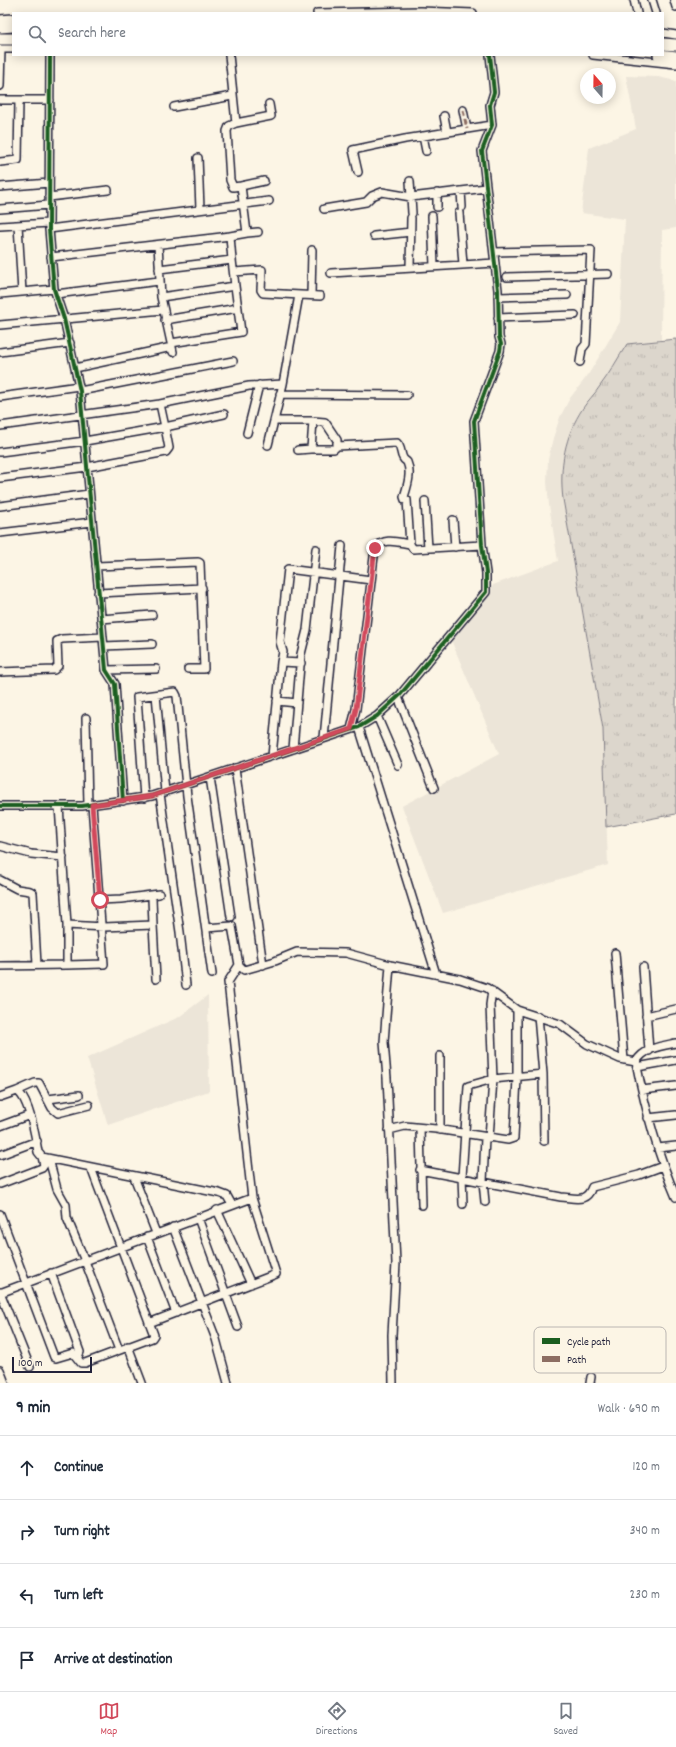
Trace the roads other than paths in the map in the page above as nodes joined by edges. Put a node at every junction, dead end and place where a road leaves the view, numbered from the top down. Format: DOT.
graph roads {
  1 [pos="634,0"];
  2 [pos="652,0"];
  3 [pos="674,0"];
  4 [pos="676,6"];
  5 [pos="368,12"];
  6 [pos="446,12"];
  7 [pos="637,12"];
  8 [pos="656,12"];
  9 [pos="12,18"];
  10 [pos="0,19"];
  11 [pos="12,26"];
  12 [pos="0,27"];
  13 [pos="664,33"];
  14 [pos="676,35"];
  15 [pos="12,40"];
  16 [pos="664,44"];
  17 [pos="676,45"];
  18 [pos="0,46"];
  19 [pos="12,49"];
  20 [pos="50,56"];
  21 [pos="229,56"];
  22 [pos="490,56"];
  23 [pos="602,56"];
  24 [pos="664,56"];
  25 [pos="676,57"];
  26 [pos="676,64"];
  27 [pos="0,86"];
  28 [pos="232,96"];
  29 [pos="0,100"];
  30 [pos="19,100"];
  31 [pos="50,100"];
  32 [pos="269,104"];
  33 [pos="174,107"];
  34 [pos="463,110"];
  35 [pos="444,116"];
  36 [pos="236,123"];
  37 [pos="492,125"];
  38 [pos="467,129"];
  39 [pos="447,132"];
  40 [pos="423,136"];
  41 [pos="426,151"];
  42 [pos="198,158"];
  43 [pos="0,162"];
  44 [pos="358,172"];
  45 [pos="264,181"];
  46 [pos="410,181"];
  47 [pos="49,183"];
  48 [pos="241,186"];
  49 [pos="0,187"];
  50 [pos="486,188"];
  51 [pos="108,190"];
  52 [pos="461,191"];
  53 [pos="437,193"];
  54 [pos="49,197"];
  55 [pos="411,197"];
  56 [pos="269,201"];
  57 [pos="244,204"];
  58 [pos="49,205"];
  59 [pos="437,207"];
  60 [pos="0,209"];
  61 [pos="200,209"];
  62 [pos="324,209"];
  63 [pos="432,216"];
  64 [pos="18,225"];
  65 [pos="0,226"];
  66 [pos="49,226"];
  67 [pos="258,232"];
  68 [pos="411,232"];
  69 [pos="247,233"];
  70 [pos="230,236"];
  71 [pos="374,236"];
  72 [pos="158,245"];
  73 [pos="312,250"];
  74 [pos="494,252"];
  75 [pos="51,257"];
  76 [pos="232,260"];
  77 [pos="495,263"];
  78 [pos="463,264"];
  79 [pos="434,266"];
  80 [pos="410,267"];
  81 [pos="159,269"];
  82 [pos="234,272"];
  83 [pos="331,273"];
  84 [pos="589,274"];
  85 [pos="608,274"];
  86 [pos="507,277"];
  87 [pos="159,281"];
  88 [pos="235,286"];
  89 [pos="22,292"];
  90 [pos="55,292"];
  91 [pos="0,294"];
  92 [pos="299,295"];
  93 [pos="311,295"];
  94 [pos="567,295"];
  95 [pos="320,296"];
  96 [pos="161,297"];
  97 [pos="498,297"];
  98 [pos="238,308"];
  99 [pos="163,310"];
  100 [pos="575,315"];
  101 [pos="498,318"];
  102 [pos="64,319"];
  103 [pos="165,320"];
  104 [pos="0,325"];
  105 [pos="70,343"];
  106 [pos="172,348"];
  107 [pos="0,352"];
  108 [pos="233,361"];
  109 [pos="580,362"];
  110 [pos="75,368"];
  111 [pos="283,384"];
  112 [pos="259,385"];
  113 [pos="80,389"];
  114 [pos="280,394"];
  115 [pos="407,395"];
  116 [pos="0,397"];
  117 [pos="160,404"];
  118 [pos="224,414"];
  119 [pos="83,415"];
  120 [pos="274,421"];
  121 [pos="313,421"];
  122 [pos="0,426"];
  123 [pos="165,427"];
  124 [pos="247,433"];
  125 [pos="85,441"];
  126 [pos="268,445"];
  127 [pos="338,446"];
  128 [pos="311,449"];
  129 [pos="298,450"];
  130 [pos="0,452"];
  131 [pos="87,467"];
  132 [pos="0,478"];
  133 [pos="90,494"];
  134 [pos="426,501"];
  135 [pos="0,506"];
  136 [pos="453,520"];
  137 [pos="92,522"];
  138 [pos="0,534"];
  139 [pos="410,544"];
  140 [pos="482,545"];
  141 [pos="342,546"];
  142 [pos="455,547"];
  143 [pos="428,548"];
  144 [pos="316,549"];
  145 [pos="96,566"];
  146 [pos="313,572"];
  147 [pos="340,575"];
  148 [pos="371,580"];
  149 [pos="202,588"];
  150 [pos="98,593"];
  151 [pos="152,616"];
  152 [pos="101,619"];
  153 [pos="103,638"];
  154 [pos="152,644"];
  155 [pos="104,646"];
  156 [pos="281,662"];
  157 [pos="301,663"];
  158 [pos="156,669"];
  159 [pos="188,669"];
  160 [pos="106,670"];
  161 [pos="0,672"];
  162 [pos="156,696"];
  163 [pos="398,697"];
  164 [pos="277,701"];
  165 [pos="297,703"];
  166 [pos="377,716"];
  167 [pos="86,718"];
  168 [pos="359,727"];
  169 [pos="351,729"];
  170 [pos="324,738"];
  171 [pos="293,749"];
  172 [pos="272,756"];
  173 [pos="398,765"];
  174 [pos="235,768"];
  175 [pos="210,777"];
  176 [pos="186,785"];
  177 [pos="434,788"];
  178 [pos="162,793"];
  179 [pos="144,798"];
  180 [pos="123,800"];
  181 [pos="90,805"];
  182 [pos="0,806"];
  183 [pos="59,806"];
  184 [pos="0,846"];
  185 [pos="63,857"];
  186 [pos="0,880"];
  187 [pos="160,894"];
  188 [pos="152,898"];
  189 [pos="100,900"];
  190 [pos="231,917"];
  191 [pos="67,925"];
  192 [pos="102,926"];
  193 [pos="153,926"];
  194 [pos="206,928"];
  195 [pos="615,953"];
  196 [pos="37,965"];
  197 [pos="67,965"];
  198 [pos="239,965"];
  199 [pos="263,965"];
  200 [pos="390,965"];
  201 [pos="0,966"];
  202 [pos="643,968"];
  203 [pos="212,974"];
  204 [pos="436,974"];
  205 [pos="156,979"];
  206 [pos="186,985"];
  207 [pos="492,991"];
  208 [pos="676,1009"];
  209 [pos="517,1010"];
  210 [pos="538,1016"];
  211 [pos="646,1016"];
  212 [pos="676,1043"];
  213 [pos="649,1050"];
  214 [pos="440,1056"];
  215 [pos="624,1060"];
  216 [pos="676,1060"];
  217 [pos="637,1064"];
  218 [pos="543,1074"];
  219 [pos="517,1078"];
  220 [pos="493,1079"];
  221 [pos="676,1086"];
  222 [pos="642,1090"];
  223 [pos="17,1091"];
  224 [pos="79,1095"];
  225 [pos="0,1097"];
  226 [pos="48,1099"];
  227 [pos="89,1105"];
  228 [pos="30,1115"];
  229 [pos="676,1115"];
  230 [pos="648,1118"];
  231 [pos="0,1126"];
  232 [pos="420,1128"];
  233 [pos="389,1130"];
  234 [pos="440,1130"];
  235 [pos="465,1134"];
  236 [pos="487,1137"];
  237 [pos="544,1141"];
  238 [pos="37,1142"];
  239 [pos="676,1146"];
  240 [pos="658,1148"];
  241 [pos="0,1155"];
  242 [pos="46,1158"];
  243 [pos="663,1166"];
  244 [pos="92,1168"];
  245 [pos="420,1170"];
  246 [pos="676,1175"];
  247 [pos="667,1176"];
  248 [pos="134,1177"];
  249 [pos="462,1177"];
  250 [pos="483,1182"];
  251 [pos="0,1184"];
  252 [pos="676,1197"];
  253 [pos="252,1198"];
  254 [pos="485,1202"];
  255 [pos="463,1204"];
  256 [pos="232,1205"];
  257 [pos="422,1205"];
  258 [pos="217,1210"];
  259 [pos="0,1214"];
  260 [pos="198,1218"];
  261 [pos="173,1227"];
  262 [pos="156,1233"];
  263 [pos="147,1237"];
  264 [pos="121,1246"];
  265 [pos="85,1261"];
  266 [pos="51,1273"];
  267 [pos="25,1283"];
  268 [pos="251,1284"];
  269 [pos="0,1292"];
  270 [pos="225,1294"];
  271 [pos="201,1303"];
  272 [pos="176,1313"];
  273 [pos="149,1323"];
  274 [pos="238,1327"];
  275 [pos="128,1346"];
  276 [pos="119,1350"];
  277 [pos="78,1357"];
  278 [pos="30,1367"];
  279 [pos="0,1370"];
  280 [pos="5,1383"];
  281 [pos="142,1383"];
  282 [pos="228,1383"];
  283 [pos="393,1383"];
  1 -- 7 [label="street"];
  2 -- 8 [label="street"];
  3 -- 4 [label="street"];
  5 -- 6 [label="street"];
  9 -- 10 [label="street"];
  11 -- 12 [label="highway"];
  13 -- 14 [label="street"];
  15 -- 18 [label="highway"];
  16 -- 17 [label="highway"];
  18 -- 19 [label="street"];
  18 -- 27 [label="street"];
  20 -- 31 [label="street"];
  21 -- 28 [label="street"];
  22 -- 37 [label="street"];
  23 -- 26 [label="street"];
  24 -- 25 [label="highway"];
  28 -- 33 [label="street"];
  28 -- 36 [label="street"];
  29 -- 30 [label="street"];
  30 -- 31 [label="street"];
  30 -- 43 [label="street"];
  31 -- 47 [label="street"];
  32 -- 36 [label="street"];
  34 -- 38 [label="street"];
  35 -- 39 [label="street"];
  36 -- 48 [label="street"];
  37 -- 38 [label="street"];
  37 -- 50 [label="street"];
  38 -- 39 [label="street"];
  39 -- 40 [label="street"];
  40 -- 41 [label="street"];
  40 -- 44 [label="street"];
  42 -- 61 [label="street"];
  45 -- 48 [label="street"];
  46 -- 55 [label="street"];
  47 -- 49 [label="street"];
  47 -- 54 [label="street"];
  48 -- 57 [label="street"];
  50 -- 52 [label="street"];
  50 -- 74 [label="street"];
  51 -- 54 [label="street"];
  52 -- 53 [label="street"];
  52 -- 78 [label="street"];
  53 -- 55 [label="street"];
  53 -- 59 [label="street"];
  54 -- 58 [label="street"];
  55 -- 62 [label="street"];
  55 -- 68 [label="street"];
  56 -- 57 [label="street"];
  57 -- 61 [label="street"];
  57 -- 69 [label="street"];
  58 -- 60 [label="street"];
  58 -- 66 [label="street"];
  61 -- 66 [label="street"];
  63 -- 79 [label="street"];
  64 -- 65 [label="street"];
  64 -- 66 [label="street"];
  64 -- 89 [label="street"];
  66 -- 75 [label="street"];
  67 -- 69 [label="street"];
  68 -- 71 [label="street"];
  68 -- 80 [label="street"];
  69 -- 70 [label="street"];
  70 -- 72 [label="street"];
  70 -- 76 [label="street"];
  72 -- 75 [label="street"];
  72 -- 81 [label="street"];
  73 -- 93 [label="street"];
  74 -- 77 [label="street"];
  74 -- 84 [label="street"];
  75 -- 90 [label="street"];
  76 -- 81 [label="street"];
  76 -- 82 [label="street"];
  77 -- 78 [label="street"];
  77 -- 97 [label="street"];
  78 -- 79 [label="street"];
  79 -- 80 [label="street"];
  80 -- 83 [label="street"];
  81 -- 87 [label="street"];
  82 -- 88 [label="street"];
  82 -- 92 [label="street"];
  84 -- 85 [label="street"];
  84 -- 86 [label="street"];
  84 -- 109 [label="street"];
  87 -- 90 [label="street"];
  87 -- 96 [label="street"];
  88 -- 96 [label="street"];
  88 -- 98 [label="street"];
  89 -- 90 [label="street"];
  89 -- 91 [label="street"];
  90 -- 102 [label="street"];
  92 -- 93 [label="street"];
  92 -- 111 [label="street"];
  93 -- 95 [label="street"];
  94 -- 97 [label="street"];
  96 -- 99 [label="street"];
  97 -- 101 [label="street"];
  98 -- 103 [label="street"];
  98 -- 106 [label="street"];
  99 -- 102 [label="street"];
  99 -- 103 [label="street"];
  100 -- 101 [label="street"];
  101 -- 140 [label="street"];
  102 -- 104 [label="street"];
  102 -- 105 [label="street"];
  103 -- 106 [label="street"];
  105 -- 107 [label="street"];
  105 -- 110 [label="street"];
  106 -- 110 [label="street"];
  108 -- 113 [label="street"];
  110 -- 113 [label="street"];
  111 -- 112 [label="street"];
  111 -- 114 [label="street"];
  112 -- 117 [label="street"];
  112 -- 124 [label="street"];
  113 -- 116 [label="street"];
  113 -- 119 [label="street"];
  114 -- 115 [label="street"];
  114 -- 120 [label="street"];
  117 -- 119 [label="street"];
  117 -- 123 [label="street"];
  118 -- 123 [label="street"];
  119 -- 122 [label="street"];
  119 -- 125 [label="street"];
  120 -- 121 [label="street"];
  120 -- 126 [label="street"];
  121 -- 127 [label="street"];
  121 -- 128 [label="street"];
  123 -- 125 [label="street"];
  123 -- 131 [label="street"];
  125 -- 130 [label="street"];
  125 -- 131 [label="street"];
  127 -- 128 [label="street"];
  127 -- 139 [label="street"];
  128 -- 129 [label="street"];
  131 -- 132 [label="street"];
  131 -- 133 [label="street"];
  133 -- 135 [label="street"];
  133 -- 137 [label="street"];
  134 -- 143 [label="street"];
  136 -- 142 [label="street"];
  137 -- 138 [label="street"];
  137 -- 145 [label="street"];
  139 -- 143 [label="street"];
  139 -- 148 [label="street"];
  140 -- 142 [label="street"];
  140 -- 163 [label="street"];
  141 -- 147 [label="street"];
  142 -- 143 [label="street"];
  144 -- 146 [label="street"];
  145 -- 149 [label="street"];
  145 -- 150 [label="street"];
  146 -- 147 [label="street"];
  146 -- 156 [label="street"];
  146 -- 157 [label="street"];
  147 -- 148 [label="street"];
  147 -- 170 [label="street"];
  148 -- 169 [label="street"];
  149 -- 150 [label="street"];
  149 -- 159 [label="street"];
  150 -- 152 [label="street"];
  151 -- 152 [label="street"];
  152 -- 153 [label="street"];
  153 -- 155 [label="street"];
  153 -- 161 [label="street"];
  154 -- 155 [label="street"];
  155 -- 160 [label="street"];
  156 -- 157 [label="street"];
  156 -- 164 [label="street"];
  157 -- 165 [label="street"];
  158 -- 160 [label="street"];
  160 -- 180 [label="street"];
  162 -- 176 [label="street"];
  162 -- 178 [label="street"];
  162 -- 179 [label="street"];
  163 -- 166 [label="street"];
  163 -- 177 [label="street"];
  164 -- 165 [label="street"];
  164 -- 172 [label="street"];
  165 -- 171 [label="street"];
  166 -- 168 [label="street"];
  166 -- 173 [label="street"];
  167 -- 181 [label="street"];
  168 -- 169 [label="street"];
  168 -- 204 [label="street"];
  169 -- 170 [label="street"];
  170 -- 171 [label="street"];
  171 -- 172 [label="street"];
  172 -- 174 [label="street"];
  174 -- 175 [label="street"];
  174 -- 199 [label="street"];
  175 -- 176 [label="street"];
  175 -- 190 [label="street"];
  176 -- 178 [label="street"];
  176 -- 194 [label="street"];
  178 -- 179 [label="street"];
  178 -- 206 [label="street"];
  179 -- 180 [label="street"];
  180 -- 181 [label="street"];
  181 -- 183 [label="street"];
  181 -- 189 [label="street"];
  182 -- 183 [label="street"];
  183 -- 185 [label="street"];
  184 -- 185 [label="street"];
  185 -- 191 [label="street"];
  186 -- 196 [label="street"];
  187 -- 189 [label="street"];
  188 -- 193 [label="street"];
  189 -- 192 [label="street"];
  191 -- 192 [label="street"];
  191 -- 197 [label="street"];
  192 -- 193 [label="street"];
  192 -- 197 [label="street"];
  193 -- 205 [label="street"];
  194 -- 198 [label="street"];
  194 -- 203 [label="street"];
  195 -- 215 [label="street"];
  196 -- 197 [label="street"];
  196 -- 201 [label="street"];
  198 -- 199 [label="street"];
  198 -- 253 [label="street"];
  199 -- 200 [label="street"];
  200 -- 204 [label="street"];
  200 -- 233 [label="street"];
  202 -- 211 [label="street"];
  204 -- 207 [label="street"];
  207 -- 209 [label="street"];
  207 -- 220 [label="street"];
  208 -- 211 [label="street"];
  209 -- 210 [label="street"];
  209 -- 219 [label="street"];
  210 -- 215 [label="street"];
  210 -- 218 [label="street"];
  211 -- 213 [label="street"];
  212 -- 213 [label="street"];
  213 -- 217 [label="street"];
  214 -- 234 [label="street"];
  215 -- 217 [label="street"];
  216 -- 217 [label="street"];
  217 -- 222 [label="street"];
  218 -- 219 [label="street"];
  218 -- 237 [label="street"];
  219 -- 220 [label="street"];
  219 -- 236 [label="street"];
  220 -- 235 [label="street"];
  220 -- 236 [label="street"];
  221 -- 222 [label="street"];
  222 -- 230 [label="street"];
  223 -- 225 [label="street"];
  223 -- 226 [label="street"];
  223 -- 228 [label="street"];
  224 -- 226 [label="street"];
  226 -- 227 [label="street"];
  228 -- 231 [label="street"];
  228 -- 238 [label="street"];
  229 -- 230 [label="street"];
  230 -- 240 [label="street"];
  232 -- 233 [label="street"];
  232 -- 234 [label="street"];
  232 -- 245 [label="street"];
  233 -- 283 [label="street"];
  234 -- 235 [label="street"];
  235 -- 236 [label="street"];
  235 -- 249 [label="street"];
  236 -- 250 [label="street"];
  238 -- 241 [label="street"];
  238 -- 242 [label="street"];
  239 -- 240 [label="street"];
  240 -- 243 [label="street"];
  242 -- 244 [label="street"];
  242 -- 251 [label="street"];
  242 -- 265 [label="street"];
  243 -- 247 [label="street"];
  243 -- 250 [label="street"];
  244 -- 248 [label="street"];
  244 -- 264 [label="street"];
  245 -- 249 [label="street"];
  245 -- 257 [label="street"];
  246 -- 247 [label="street"];
  247 -- 252 [label="street"];
  248 -- 256 [label="street"];
  248 -- 262 [label="street"];
  249 -- 250 [label="street"];
  249 -- 255 [label="street"];
  250 -- 254 [label="street"];
  253 -- 256 [label="street"];
  253 -- 268 [label="street"];
  256 -- 258 [label="street"];
  258 -- 260 [label="street"];
  258 -- 268 [label="street"];
  259 -- 267 [label="street"];
  260 -- 261 [label="street"];
  260 -- 270 [label="street"];
  261 -- 262 [label="street"];
  261 -- 271 [label="street"];
  262 -- 263 [label="street"];
  263 -- 264 [label="street"];
  263 -- 272 [label="street"];
  264 -- 265 [label="street"];
  264 -- 273 [label="street"];
  265 -- 266 [label="street"];
  265 -- 276 [label="street"];
  266 -- 267 [label="street"];
  266 -- 277 [label="street"];
  267 -- 269 [label="street"];
  267 -- 277 [label="street"];
  268 -- 270 [label="street"];
  269 -- 278 [label="street"];
  270 -- 271 [label="street"];
  270 -- 274 [label="street"];
  271 -- 272 [label="street"];
  271 -- 282 [label="street"];
  272 -- 273 [label="street"];
  273 -- 275 [label="street"];
  275 -- 276 [label="street"];
  275 -- 281 [label="street"];
  276 -- 277 [label="street"];
  279 -- 280 [label="street"];
}
